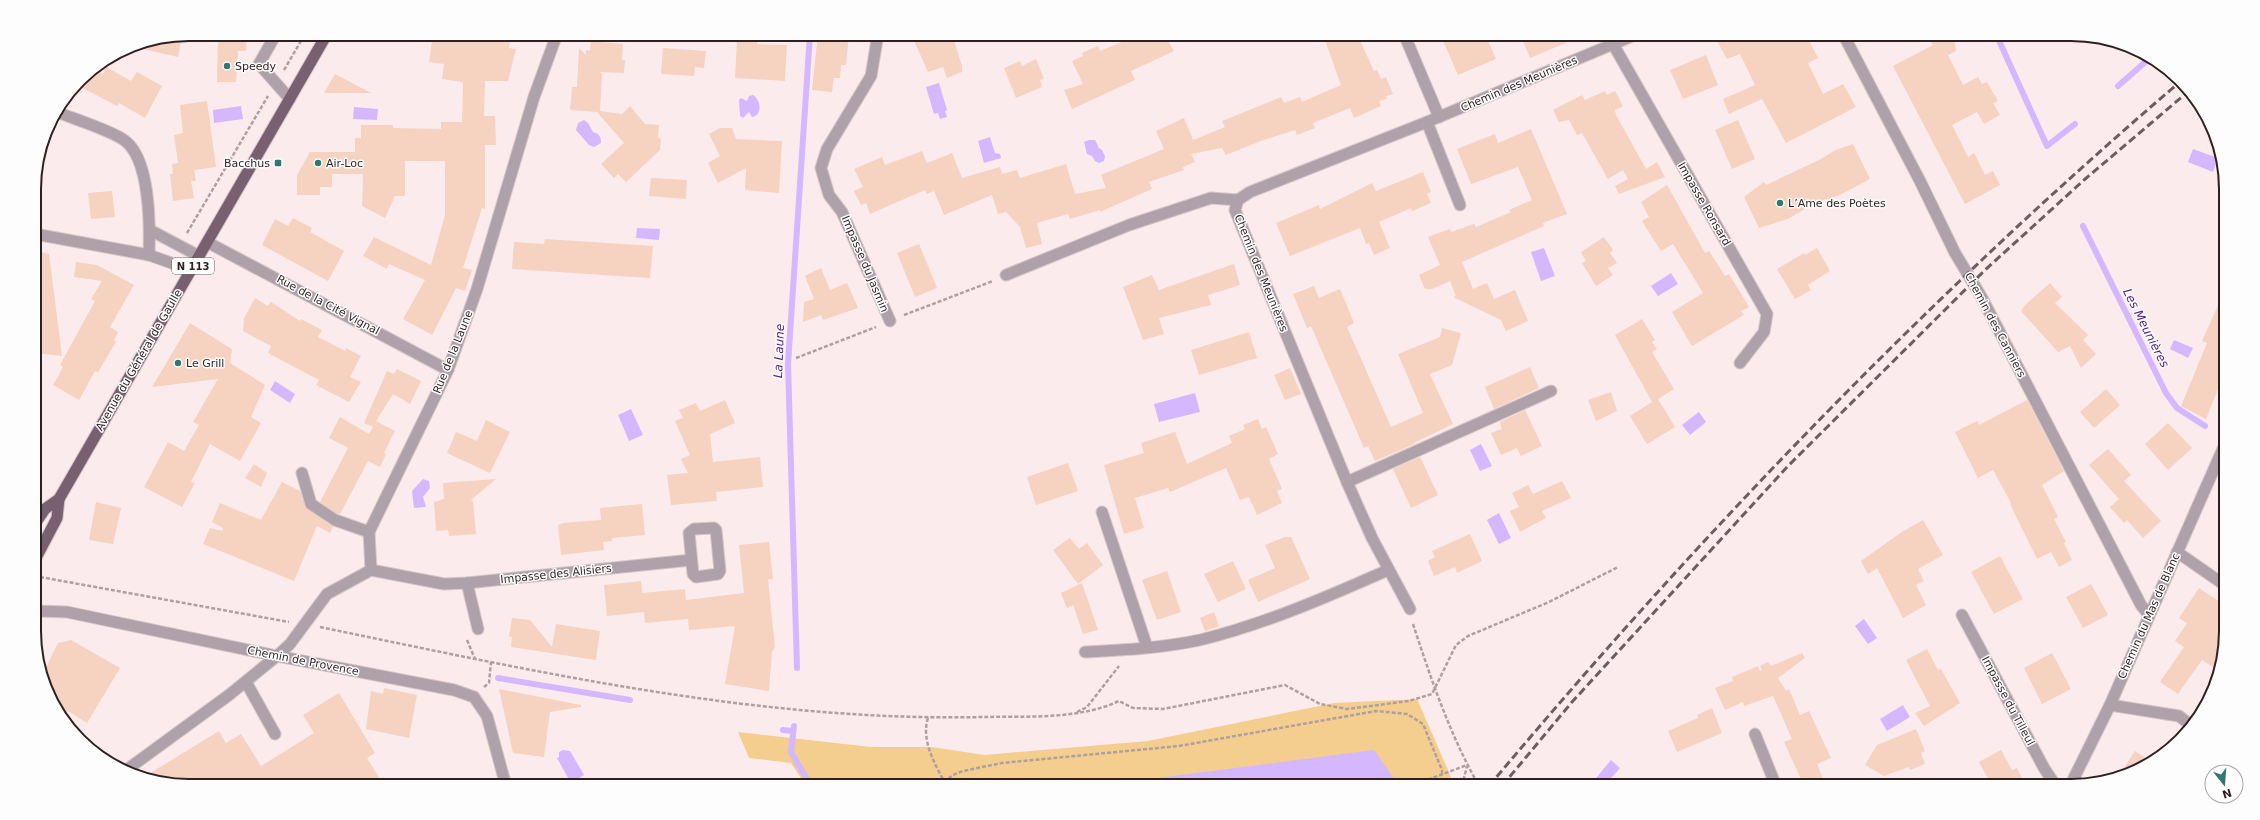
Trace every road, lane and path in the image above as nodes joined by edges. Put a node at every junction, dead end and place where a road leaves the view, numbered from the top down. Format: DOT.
graph roads {
  1 [pos="272,41"];
  2 [pos="301,41"];
  3 [pos="324,41"];
  4 [pos="554,41"];
  5 [pos="877,41"];
  6 [pos="1407,41"];
  7 [pos="1620,41"];
  8 [pos="1847,41"];
  9 [pos="1613,44"];
  10 [pos="276,84"];
  11 [pos="290,99"];
  12 [pos="62,114"];
  13 [pos="1439,117"];
  14 [pos="1427,122"];
  15 [pos="1238,200"];
  16 [pos="1460,205"];
  17 [pos="150,230"];
  18 [pos="41,235"];
  19 [pos="207,242"];
  20 [pos="180,245"];
  21 [pos="149,255"];
  22 [pos="199,256"];
  23 [pos="191,270"];
  24 [pos="1006,275"];
  25 [pos="890,321"];
  26 [pos="796,358"];
  27 [pos="1740,363"];
  28 [pos="448,370"];
  29 [pos="1551,391"];
  30 [pos="2219,459"];
  31 [pos="302,473"];
  32 [pos="1347,482"];
  33 [pos="59,499"];
  34 [pos="1102,512"];
  35 [pos="41,515"];
  36 [pos="369,532"];
  37 [pos="41,548"];
  38 [pos="2177,552"];
  39 [pos="691,560"];
  40 [pos="1618,567"];
  41 [pos="371,570"];
  42 [pos="1388,570"];
  43 [pos="41,577"];
  44 [pos="2219,581"];
  45 [pos="467,583"];
  46 [pos="1410,609"];
  47 [pos="41,611"];
  48 [pos="1962,615"];
  49 [pos="2149,615"];
  50 [pos="304,624"];
  51 [pos="478,629"];
  52 [pos="465,636"];
  53 [pos="1147,648"];
  54 [pos="1134,649"];
  55 [pos="1085,652"];
  56 [pos="277,656"];
  57 [pos="475,659"];
  58 [pos="491,662"];
  59 [pos="246,682"];
  60 [pos="1435,690"];
  61 [pos="474,697"];
  62 [pos="2110,705"];
  63 [pos="1075,713"];
  64 [pos="928,718"];
  65 [pos="2187,722"];
  66 [pos="275,734"];
  67 [pos="1755,734"];
  68 [pos="1467,766"];
  69 [pos="130,767"];
  70 [pos="1442,776"];
  71 [pos="504,779"];
  72 [pos="943,779"];
  73 [pos="947,779"];
  74 [pos="1433,779"];
  75 [pos="1464,779"];
  76 [pos="1474,779"];
  77 [pos="1773,779"];
  78 [pos="2051,779"];
  79 [pos="2073,779"];
  1 -- 10 [label="street"];
  2 -- 10 [label="path"];
  3 -- 11 [label="main road, Avenue du Général de Gaulle / N 113"];
  4 -- 28 [label="street, Rue de la Laune"];
  5 -- 25 [label="street, Impasse du Jasmin"];
  6 -- 13 [label="street"];
  7 -- 9 [label="street, Chemin des Meunières"];
  8 -- 49 [label="street, Chemin des Canniers"];
  9 -- 13 [label="street, Chemin des Meunières"];
  9 -- 27 [label="street, Impasse Ronsard"];
  10 -- 11 [label="street"];
  10 -- 20 [label="path"];
  11 -- 19 [label="main road, Avenue du Général de Gaulle / N 113"];
  12 -- 17 [label="street"];
  13 -- 14 [label="street, Chemin des Meunières"];
  14 -- 15 [label="street, Chemin des Meunières"];
  14 -- 16 [label="street"];
  15 -- 24 [label="street"];
  15 -- 32 [label="street, Chemin des Meunières"];
  17 -- 20 [label="street"];
  17 -- 21 [label="street"];
  18 -- 21 [label="street"];
  19 -- 22 [label="main road, Avenue du Général de Gaulle / N 113"];
  19 -- 28 [label="street, Rue de la Cité Vignal"];
  20 -- 22 [label="street"];
  21 -- 23 [label="street"];
  22 -- 23 [label="main road, Avenue du Général de Gaulle / N 113"];
  23 -- 33 [label="main road, Avenue du Général de Gaulle / N 113"];
  24 -- 25 [label="path"];
  25 -- 26 [label="path"];
  28 -- 36 [label="street, Rue de la Laune"];
  29 -- 32 [label="street"];
  30 -- 38 [label="street, Chemin du Mas de Blanc"];
  31 -- 36 [label="street"];
  32 -- 42 [label="street, Chemin des Meunières"];
  33 -- 35 [label="main road, Avenue du Général de Gaulle / N 113"];
  33 -- 37 [label="main road, Avenue du Général de Gaulle / N 113"];
  34 -- 53 [label="street"];
  36 -- 41 [label="street, Rue de la Laune"];
  38 -- 44 [label="street"];
  38 -- 49 [label="street, Chemin du Mas de Blanc"];
  39 -- 39 [label="street"];
  39 -- 45 [label="street, Impasse des Alisiers"];
  40 -- 60 [label="path"];
  41 -- 45 [label="street"];
  41 -- 50 [label="street"];
  42 -- 46 [label="street, Chemin des Meunières"];
  42 -- 53 [label="street"];
  43 -- 50 [label="path"];
  45 -- 51 [label="street"];
  46 -- 60 [label="path"];
  47 -- 56 [label="street, Chemin de Provence"];
  48 -- 78 [label="street, Impasse du Tilleul"];
  49 -- 62 [label="street, Chemin du Mas de Blanc"];
  50 -- 56 [label="street"];
  50 -- 57 [label="path"];
  52 -- 57 [label="path"];
  53 -- 54 [label="street"];
  54 -- 55 [label="street"];
  54 -- 63 [label="path"];
  56 -- 59 [label="street"];
  56 -- 61 [label="street, Chemin de Provence"];
  57 -- 58 [label="path"];
  58 -- 61 [label="path"];
  58 -- 64 [label="path"];
  59 -- 66 [label="street"];
  59 -- 69 [label="street"];
  60 -- 63 [label="path"];
  60 -- 68 [label="path"];
  61 -- 71 [label="street"];
  62 -- 65 [label="street"];
  62 -- 79 [label="street, Chemin du Mas de Blanc"];
  63 -- 64 [label="path"];
  64 -- 72 [label="path"];
  67 -- 77 [label="street"];
  68 -- 70 [label="path"];
  68 -- 75 [label="path"];
  68 -- 76 [label="path"];
  70 -- 73 [label="path"];
  70 -- 74 [label="path"];
}
